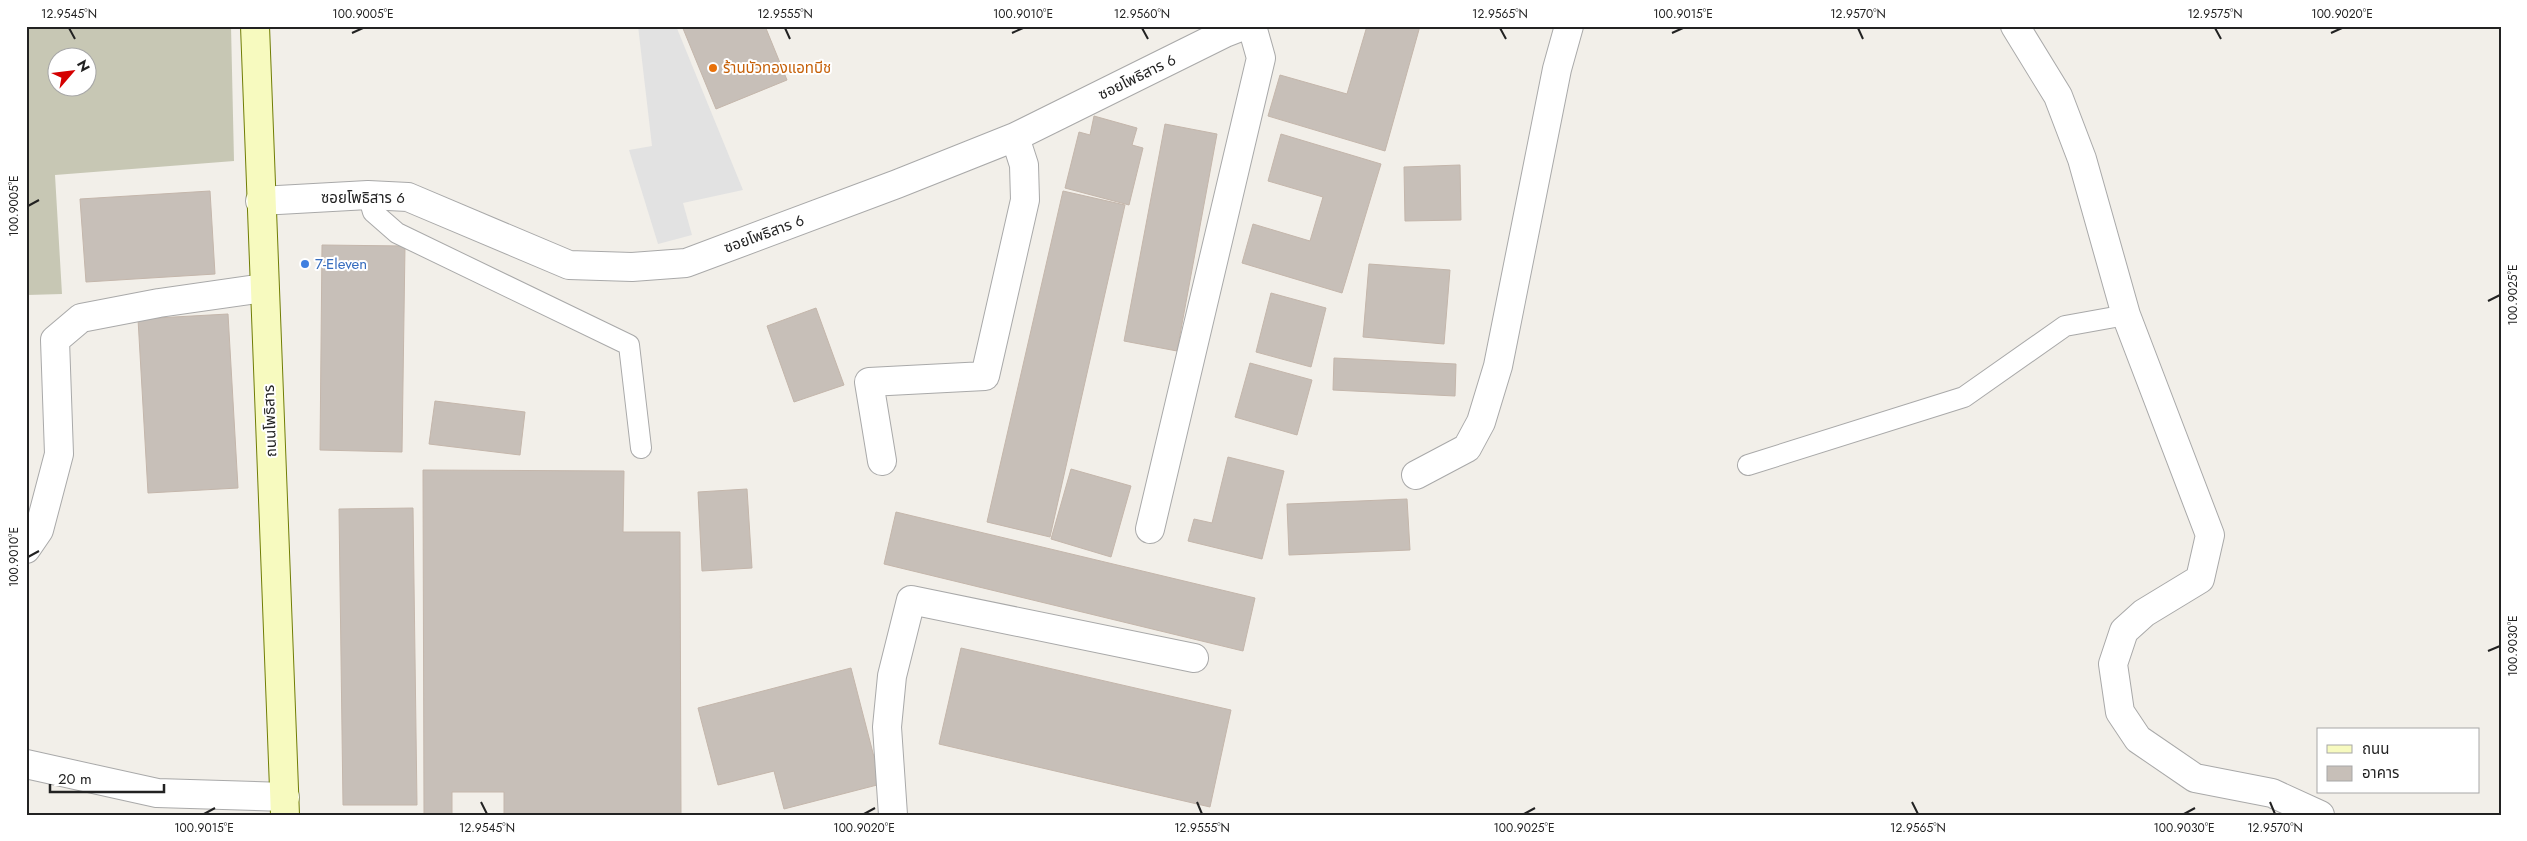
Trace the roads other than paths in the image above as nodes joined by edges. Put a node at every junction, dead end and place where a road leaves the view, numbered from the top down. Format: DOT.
graph roads {
  1 [pos="255,26"];
  2 [pos="1252,26"];
  3 [pos="1569,26"];
  4 [pos="2015,26"];
  5 [pos="1230,29"];
  6 [pos="1015,137"];
  7 [pos="368,194"];
  8 [pos="260,201"];
  9 [pos="264,288"];
  10 [pos="2126,315"];
  11 [pos="641,448"];
  12 [pos="882,461"];
  13 [pos="1748,465"];
  14 [pos="1416,475"];
  15 [pos="1150,529"];
  16 [pos="26,549"];
  17 [pos="1194,658"];
  18 [pos="26,764"];
  19 [pos="285,806"];
  20 [pos="893,815"];
  21 [pos="2320,815"];
  1 -- 8 [label="street, ถนนโพธิสาร"];
  2 -- 15 [label="street"];
  3 -- 14 [label="street"];
  4 -- 10 [label="street"];
  5 -- 6 [label="street, ซอยโพธิสาร 6"];
  6 -- 7 [label="street, ซอยโพธิสาร 6"];
  6 -- 12 [label="street"];
  7 -- 8 [label="street, ซอยโพธิสาร 6"];
  7 -- 11 [label="lane"];
  8 -- 9 [label="street, ถนนโพธิสาร"];
  9 -- 16 [label="street"];
  9 -- 19 [label="street, ถนนโพธิสาร"];
  10 -- 13 [label="lane"];
  10 -- 21 [label="street"];
  17 -- 20 [label="street"];
  18 -- 19 [label="street"];
}
